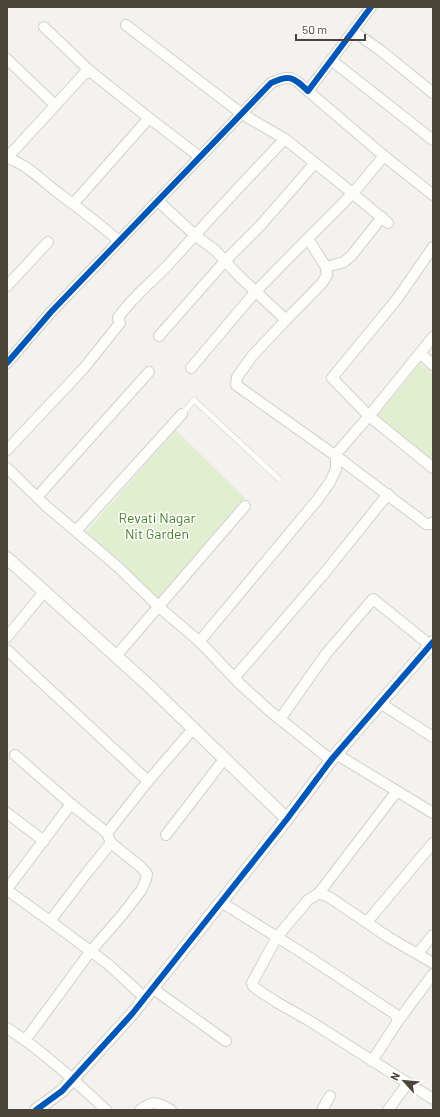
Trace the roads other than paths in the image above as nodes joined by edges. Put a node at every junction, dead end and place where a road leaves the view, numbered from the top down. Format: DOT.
graph roads {
  1 [pos="371,7"];
  2 [pos="126,25"];
  3 [pos="44,27"];
  4 [pos="353,31"];
  5 [pos="7,59"];
  6 [pos="331,60"];
  7 [pos="91,72"];
  8 [pos="308,91"];
  9 [pos="433,93"];
  10 [pos="55,105"];
  11 [pos="242,114"];
  12 [pos="150,118"];
  13 [pos="285,139"];
  14 [pos="433,140"];
  15 [pos="384,156"];
  16 [pos="200,157"];
  17 [pos="7,158"];
  18 [pos="315,163"];
  19 [pos="353,193"];
  20 [pos="433,195"];
  21 [pos="158,200"];
  22 [pos="73,204"];
  23 [pos="195,235"];
  24 [pos="308,239"];
  25 [pos="119,241"];
  26 [pos="48,242"];
  27 [pos="433,246"];
  28 [pos="225,261"];
  29 [pos="326,267"];
  30 [pos="7,286"];
  31 [pos="256,291"];
  32 [pos="286,320"];
  33 [pos="159,336"];
  34 [pos="433,337"];
  35 [pos="420,353"];
  36 [pos="7,363"];
  37 [pos="433,365"];
  38 [pos="191,368"];
  39 [pos="149,372"];
  40 [pos="182,414"];
  41 [pos="369,416"];
  42 [pos="7,450"];
  43 [pos="336,456"];
  44 [pos="7,468"];
  45 [pos="433,468"];
  46 [pos="279,479"];
  47 [pos="388,494"];
  48 [pos="37,497"];
  49 [pos="245,506"];
  50 [pos="433,522"];
  51 [pos="76,531"];
  52 [pos="7,558"];
  53 [pos="44,592"];
  54 [pos="158,607"];
  55 [pos="7,637"];
  56 [pos="199,642"];
  57 [pos="432,643"];
  58 [pos="7,650"];
  59 [pos="116,656"];
  60 [pos="234,678"];
  61 [pos="380,703"];
  62 [pos="280,719"];
  63 [pos="194,728"];
  64 [pos="433,737"];
  65 [pos="16,755"];
  66 [pos="334,757"];
  67 [pos="225,758"];
  68 [pos="148,781"];
  69 [pos="397,791"];
  70 [pos="71,804"];
  71 [pos="7,813"];
  72 [pos="433,813"];
  73 [pos="287,819"];
  74 [pos="107,833"];
  75 [pos="166,835"];
  76 [pos="44,841"];
  77 [pos="112,843"];
  78 [pos="433,843"];
  79 [pos="7,889"];
  80 [pos="319,893"];
  81 [pos="221,902"];
  82 [pos="50,921"];
  83 [pos="367,922"];
  84 [pos="433,935"];
  85 [pos="278,937"];
  86 [pos="90,952"];
  87 [pos="418,953"];
  88 [pos="433,963"];
  89 [pos="433,974"];
  90 [pos="152,988"];
  91 [pos="145,998"];
  92 [pos="398,1021"];
  93 [pos="7,1028"];
  94 [pos="26,1039"];
  95 [pos="226,1041"];
  96 [pos="372,1061"];
  97 [pos="73,1079"];
  98 [pos="408,1083"];
  99 [pos="330,1096"];
  100 [pos="433,1099"];
  101 [pos="36,1110"];
  102 [pos="106,1110"];
  103 [pos="140,1110"];
  104 [pos="171,1110"];
  105 [pos="322,1110"];
  106 [pos="388,1110"];
  1 -- 4 [label="street"];
  2 -- 11 [label="street"];
  3 -- 7 [label="street"];
  4 -- 6 [label="street"];
  4 -- 9 [label="street"];
  5 -- 10 [label="street"];
  6 -- 8 [label="street"];
  6 -- 14 [label="street"];
  7 -- 10 [label="street"];
  7 -- 12 [label="street"];
  8 -- 11 [label="street"];
  8 -- 15 [label="street"];
  10 -- 17 [label="street"];
  11 -- 13 [label="street"];
  11 -- 16 [label="street"];
  12 -- 16 [label="street"];
  12 -- 22 [label="street"];
  13 -- 18 [label="street"];
  13 -- 23 [label="street"];
  15 -- 19 [label="street"];
  15 -- 20 [label="street"];
  16 -- 21 [label="street"];
  17 -- 22 [label="street"];
  18 -- 19 [label="street"];
  18 -- 28 [label="street"];
  19 -- 24 [label="street"];
  19 -- 29 [label="street"];
  21 -- 23 [label="street"];
  21 -- 25 [label="street"];
  22 -- 25 [label="street"];
  23 -- 28 [label="street"];
  23 -- 42 [label="street"];
  24 -- 29 [label="street"];
  24 -- 31 [label="street"];
  25 -- 36 [label="street"];
  26 -- 30 [label="street"];
  27 -- 41 [label="street"];
  28 -- 31 [label="street"];
  28 -- 33 [label="street"];
  29 -- 32 [label="street"];
  31 -- 32 [label="street"];
  31 -- 38 [label="street"];
  32 -- 43 [label="street"];
  34 -- 35 [label="street"];
  35 -- 37 [label="street"];
  35 -- 41 [label="street"];
  39 -- 48 [label="street"];
  40 -- 46 [label="lane"];
  40 -- 51 [label="street"];
  41 -- 43 [label="street"];
  41 -- 45 [label="street"];
  43 -- 47 [label="street"];
  43 -- 56 [label="street"];
  44 -- 48 [label="street"];
  47 -- 50 [label="street"];
  47 -- 60 [label="street"];
  48 -- 51 [label="street"];
  49 -- 54 [label="street"];
  51 -- 54 [label="street"];
  52 -- 53 [label="street"];
  53 -- 55 [label="street"];
  53 -- 59 [label="street"];
  54 -- 56 [label="street"];
  54 -- 59 [label="street"];
  56 -- 60 [label="street"];
  57 -- 61 [label="street"];
  57 -- 62 [label="street"];
  58 -- 68 [label="street"];
  59 -- 63 [label="street"];
  60 -- 62 [label="street"];
  61 -- 64 [label="street"];
  61 -- 66 [label="street"];
  62 -- 66 [label="street"];
  63 -- 67 [label="street"];
  63 -- 68 [label="street"];
  65 -- 70 [label="street"];
  66 -- 69 [label="street"];
  66 -- 73 [label="street"];
  67 -- 73 [label="street"];
  67 -- 75 [label="street"];
  68 -- 74 [label="street"];
  69 -- 72 [label="street"];
  69 -- 80 [label="street"];
  70 -- 74 [label="street"];
  70 -- 76 [label="street"];
  71 -- 76 [label="street"];
  73 -- 81 [label="street"];
  74 -- 77 [label="street"];
  76 -- 79 [label="street"];
  77 -- 82 [label="street"];
  77 -- 86 [label="street"];
  78 -- 83 [label="street"];
  79 -- 82 [label="street"];
  80 -- 83 [label="street"];
  80 -- 85 [label="street"];
  81 -- 85 [label="street"];
  81 -- 90 [label="street"];
  82 -- 86 [label="street"];
  83 -- 87 [label="street"];
  84 -- 87 [label="street"];
  85 -- 92 [label="street"];
  85 -- 96 [label="street"];
  86 -- 91 [label="street"];
  86 -- 94 [label="street"];
  87 -- 88 [label="street"];
  89 -- 92 [label="street"];
  90 -- 91 [label="street"];
  90 -- 95 [label="street"];
  91 -- 97 [label="street"];
  92 -- 96 [label="street"];
  93 -- 94 [label="street"];
  94 -- 97 [label="street"];
  96 -- 98 [label="street"];
  97 -- 101 [label="street"];
  97 -- 102 [label="street"];
  98 -- 100 [label="street"];
  98 -- 106 [label="street"];
  99 -- 105 [label="street"];
  103 -- 104 [label="street"];
}
